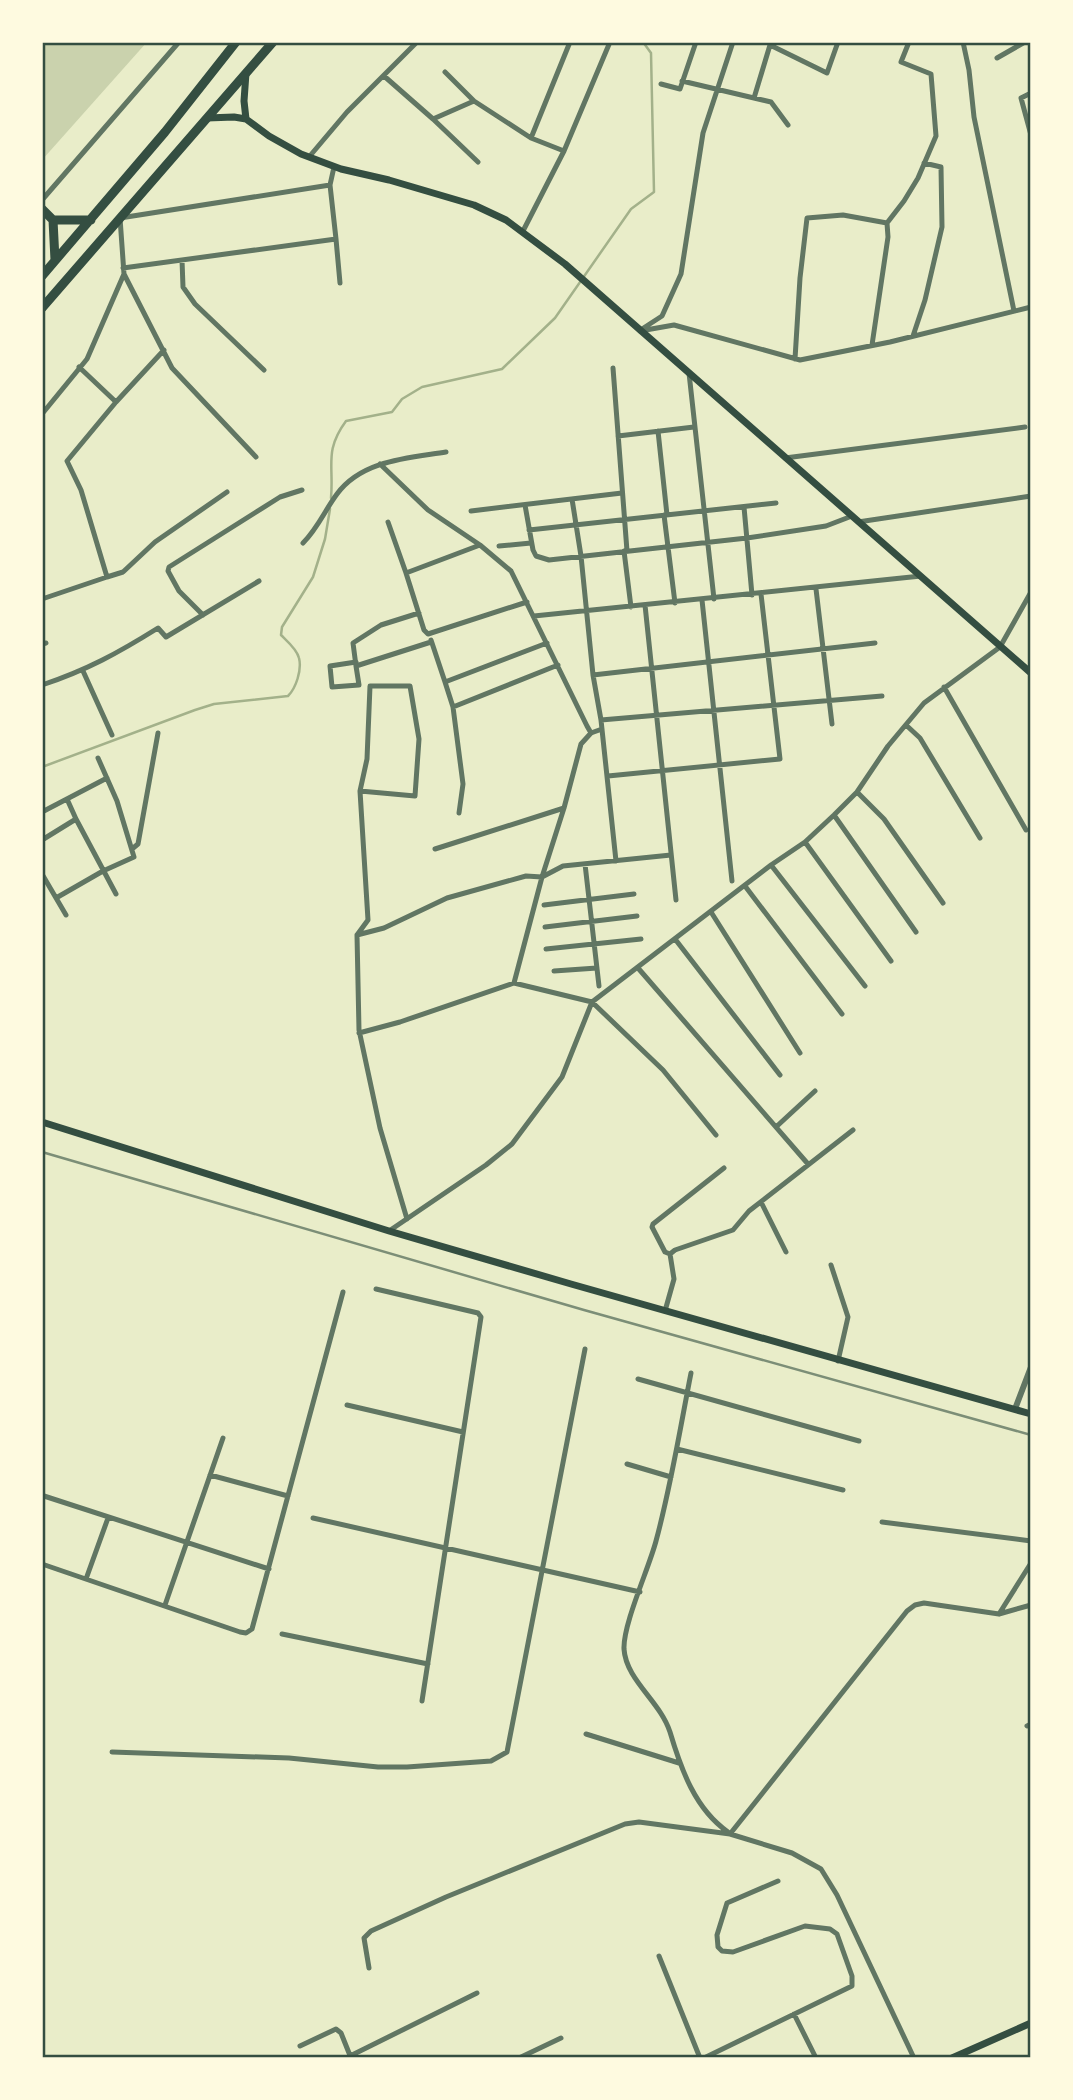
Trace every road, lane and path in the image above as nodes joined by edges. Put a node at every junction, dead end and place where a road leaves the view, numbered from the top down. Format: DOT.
graph roads {
  1 [pos="179,42"];
  2 [pos="236,42"];
  3 [pos="273,42"];
  4 [pos="417,42"];
  5 [pos="570,42"];
  6 [pos="610,42"];
  7 [pos="696,42"];
  8 [pos="733,42"];
  9 [pos="838,42"];
  10 [pos="909,42"];
  11 [pos="962,42"];
  12 [pos="1025,42"];
  13 [pos="770,44"];
  14 [pos="997,58"];
  15 [pos="444,72"];
  16 [pos="246,73"];
  17 [pos="384,76"];
  18 [pos="682,81"];
  19 [pos="661,84"];
  20 [pos="716,89"];
  21 [pos="1031,93"];
  22 [pos="754,98"];
  23 [pos="474,101"];
  24 [pos="206,118"];
  25 [pos="246,119"];
  26 [pos="433,119"];
  27 [pos="788,125"];
  28 [pos="1031,135"];
  29 [pos="531,138"];
  30 [pos="564,151"];
  31 [pos="309,157"];
  32 [pos="478,162"];
  33 [pos="925,163"];
  34 [pos="334,167"];
  35 [pos="330,185"];
  36 [pos="42,200"];
  37 [pos="42,209"];
  38 [pos="120,218"];
  39 [pos="53,220"];
  40 [pos="91,220"];
  41 [pos="887,223"];
  42 [pos="523,231"];
  43 [pos="336,239"];
  44 [pos="55,260"];
  45 [pos="182,260"];
  46 [pos="124,271"];
  47 [pos="42,276"];
  48 [pos="340,283"];
  49 [pos="42,307"];
  50 [pos="1031,307"];
  51 [pos="1014,311"];
  52 [pos="640,331"];
  53 [pos="913,336"];
  54 [pos="872,345"];
  55 [pos="164,350"];
  56 [pos="795,359"];
  57 [pos="79,367"];
  58 [pos="613,369"];
  59 [pos="264,370"];
  60 [pos="688,373"];
  61 [pos="116,402"];
  62 [pos="42,414"];
  63 [pos="694,427"];
  64 [pos="1025,427"];
  65 [pos="658,431"];
  66 [pos="618,436"];
  67 [pos="446,452"];
  68 [pos="256,457"];
  69 [pos="785,458"];
  70 [pos="380,464"];
  71 [pos="302,490"];
  72 [pos="227,492"];
  73 [pos="622,493"];
  74 [pos="1031,496"];
  75 [pos="572,499"];
  76 [pos="776,503"];
  77 [pos="525,505"];
  78 [pos="744,507"];
  79 [pos="471,511"];
  80 [pos="703,511"];
  81 [pos="666,515"];
  82 [pos="855,519"];
  83 [pos="624,520"];
  84 [pos="388,522"];
  85 [pos="576,524"];
  86 [pos="528,530"];
  87 [pos="747,538"];
  88 [pos="706,542"];
  89 [pos="303,543"];
  90 [pos="531,543"];
  91 [pos="480,545"];
  92 [pos="499,547"];
  93 [pos="667,547"];
  94 [pos="625,551"];
  95 [pos="581,556"];
  96 [pos="406,573"];
  97 [pos="106,574"];
  98 [pos="922,576"];
  99 [pos="258,582"];
  100 [pos="817,589"];
  101 [pos="1031,592"];
  102 [pos="761,594"];
  103 [pos="752,595"];
  104 [pos="42,599"];
  105 [pos="714,599"];
  106 [pos="702,600"];
  107 [pos="527,602"];
  108 [pos="675,603"];
  109 [pos="645,606"];
  110 [pos="631,607"];
  111 [pos="587,611"];
  112 [pos="419,613"];
  113 [pos="203,615"];
  114 [pos="534,616"];
  115 [pos="428,634"];
  116 [pos="431,642"];
  117 [pos="547,643"];
  118 [pos="875,643"];
  119 [pos="1000,647"];
  120 [pos="823,649"];
  121 [pos="768,655"];
  122 [pos="709,662"];
  123 [pos="356,664"];
  124 [pos="558,665"];
  125 [pos="651,668"];
  126 [pos="83,671"];
  127 [pos="1031,673"];
  128 [pos="593,675"];
  129 [pos="445,682"];
  130 [pos="42,685"];
  131 [pos="944,687"];
  132 [pos="882,696"];
  133 [pos="829,701"];
  134 [pos="774,705"];
  135 [pos="453,707"];
  136 [pos="714,710"];
  137 [pos="656,716"];
  138 [pos="601,720"];
  139 [pos="832,724"];
  140 [pos="906,725"];
  141 [pos="602,729"];
  142 [pos="158,733"];
  143 [pos="591,733"];
  144 [pos="113,735"];
  145 [pos="98,758"];
  146 [pos="720,766"];
  147 [pos="662,771"];
  148 [pos="608,776"];
  149 [pos="107,778"];
  150 [pos="360,791"];
  151 [pos="857,792"];
  152 [pos="67,799"];
  153 [pos="564,808"];
  154 [pos="42,812"];
  155 [pos="459,813"];
  156 [pos="834,815"];
  157 [pos="76,819"];
  158 [pos="1026,830"];
  159 [pos="980,838"];
  160 [pos="42,840"];
  161 [pos="805,842"];
  162 [pos="132,849"];
  163 [pos="435,849"];
  164 [pos="671,855"];
  165 [pos="616,861"];
  166 [pos="585,864"];
  167 [pos="771,865"];
  168 [pos="103,871"];
  169 [pos="42,874"];
  170 [pos="542,877"];
  171 [pos="732,881"];
  172 [pos="745,886"];
  173 [pos="116,894"];
  174 [pos="634,894"];
  175 [pos="56,898"];
  176 [pos="589,899"];
  177 [pos="676,900"];
  178 [pos="943,902"];
  179 [pos="544,905"];
  180 [pos="711,912"];
  181 [pos="66,915"];
  182 [pos="637,916"];
  183 [pos="592,921"];
  184 [pos="545,927"];
  185 [pos="916,932"];
  186 [pos="357,935"];
  187 [pos="641,939"];
  188 [pos="676,939"];
  189 [pos="594,944"];
  190 [pos="546,949"];
  191 [pos="891,961"];
  192 [pos="597,968"];
  193 [pos="638,968"];
  194 [pos="555,971"];
  195 [pos="514,983"];
  196 [pos="598,986"];
  197 [pos="865,986"];
  198 [pos="592,1002"];
  199 [pos="842,1014"];
  200 [pos="359,1033"];
  201 [pos="800,1053"];
  202 [pos="780,1075"];
  203 [pos="815,1091"];
  204 [pos="42,1122"];
  205 [pos="776,1127"];
  206 [pos="853,1130"];
  207 [pos="716,1135"];
  208 [pos="808,1164"];
  209 [pos="724,1168"];
  210 [pos="761,1202"];
  211 [pos="407,1219"];
  212 [pos="389,1230"];
  213 [pos="786,1252"];
  214 [pos="670,1254"];
  215 [pos="831,1265"];
  216 [pos="376,1289"];
  217 [pos="343,1292"];
  218 [pos="665,1311"];
  219 [pos="585,1349"];
  220 [pos="838,1361"];
  221 [pos="1031,1367"];
  222 [pos="691,1373"];
  223 [pos="638,1379"];
  224 [pos="688,1393"];
  225 [pos="347,1405"];
  226 [pos="1015,1409"];
  227 [pos="1031,1414"];
  228 [pos="463,1432"];
  229 [pos="223,1438"];
  230 [pos="859,1441"];
  231 [pos="677,1449"];
  232 [pos="626,1464"];
  233 [pos="210,1475"];
  234 [pos="671,1477"];
  235 [pos="844,1490"];
  236 [pos="44,1496"];
  237 [pos="288,1496"];
  238 [pos="108,1518"];
  239 [pos="313,1518"];
  240 [pos="882,1522"];
  241 [pos="1031,1541"];
  242 [pos="186,1543"];
  243 [pos="445,1548"];
  244 [pos="1031,1563"];
  245 [pos="42,1564"];
  246 [pos="268,1569"];
  247 [pos="544,1571"];
  248 [pos="86,1579"];
  249 [pos="640,1592"];
  250 [pos="165,1605"];
  251 [pos="1031,1605"];
  252 [pos="999,1614"];
  253 [pos="282,1634"];
  254 [pos="428,1664"];
  255 [pos="422,1700"];
  256 [pos="586,1734"];
  257 [pos="112,1752"];
  258 [pos="679,1763"];
  259 [pos="730,1834"];
  260 [pos="778,1881"];
  261 [pos="659,1956"];
  262 [pos="369,1968"];
  263 [pos="477,1993"];
  264 [pos="794,2014"];
  265 [pos="1031,2023"];
  266 [pos="561,2038"];
  267 [pos="300,2046"];
  268 [pos="350,2057"];
  269 [pos="519,2058"];
  270 [pos="702,2058"];
  271 [pos="816,2058"];
  272 [pos="915,2058"];
  273 [pos="952,2058"];
  1 -- 36 [label="street"];
  2 -- 40 [label="highway"];
  3 -- 16 [label="highway"];
  4 -- 17 [label="street"];
  5 -- 29 [label="street"];
  6 -- 30 [label="street"];
  7 -- 18 [label="street"];
  8 -- 20 [label="street"];
  9 -- 13 [label="street"];
  10 -- 33 [label="street"];
  11 -- 51 [label="street"];
  12 -- 14 [label="street"];
  13 -- 22 [label="street"];
  15 -- 23 [label="street"];
  16 -- 24 [label="highway"];
  16 -- 25 [label="main road"];
  17 -- 26 [label="street"];
  17 -- 31 [label="street"];
  18 -- 19 [label="street"];
  18 -- 20 [label="street"];
  20 -- 22 [label="street"];
  20 -- 52 [label="street"];
  21 -- 28 [label="street"];
  22 -- 27 [label="street"];
  23 -- 26 [label="street"];
  23 -- 29 [label="street"];
  24 -- 25 [label="main road"];
  24 -- 38 [label="highway"];
  25 -- 31 [label="main road"];
  26 -- 32 [label="street"];
  29 -- 30 [label="street"];
  30 -- 42 [label="street"];
  31 -- 34 [label="main road"];
  33 -- 41 [label="street"];
  33 -- 53 [label="street"];
  34 -- 35 [label="street"];
  34 -- 42 [label="main road"];
  35 -- 38 [label="street"];
  35 -- 43 [label="street"];
  37 -- 39 [label="highway"];
  38 -- 46 [label="street"];
  38 -- 49 [label="highway"];
  39 -- 40 [label="highway"];
  39 -- 44 [label="highway"];
  40 -- 44 [label="highway"];
  41 -- 54 [label="street"];
  41 -- 56 [label="street"];
  42 -- 52 [label="main road"];
  43 -- 45 [label="street"];
  43 -- 48 [label="street"];
  44 -- 47 [label="highway"];
  45 -- 46 [label="street"];
  45 -- 59 [label="street"];
  46 -- 55 [label="street"];
  46 -- 57 [label="street"];
  50 -- 51 [label="street"];
  51 -- 53 [label="street"];
  52 -- 56 [label="street"];
  52 -- 60 [label="main road"];
  53 -- 54 [label="street"];
  54 -- 56 [label="street"];
  55 -- 61 [label="street"];
  55 -- 68 [label="street"];
  57 -- 61 [label="street"];
  57 -- 62 [label="street"];
  58 -- 66 [label="street"];
  60 -- 63 [label="street"];
  60 -- 69 [label="main road"];
  61 -- 97 [label="street"];
  63 -- 65 [label="street"];
  63 -- 80 [label="street"];
  64 -- 69 [label="street"];
  65 -- 66 [label="street"];
  65 -- 81 [label="street"];
  66 -- 73 [label="street"];
  67 -- 70 [label="street"];
  69 -- 82 [label="main road"];
  70 -- 89 [label="street"];
  70 -- 91 [label="street"];
  71 -- 113 [label="street"];
  72 -- 97 [label="street"];
  73 -- 75 [label="street"];
  73 -- 83 [label="street"];
  74 -- 82 [label="street"];
  75 -- 77 [label="street"];
  75 -- 85 [label="street"];
  76 -- 78 [label="street"];
  77 -- 79 [label="street"];
  77 -- 86 [label="street"];
  78 -- 80 [label="street"];
  78 -- 87 [label="street"];
  80 -- 81 [label="street"];
  80 -- 88 [label="street"];
  81 -- 83 [label="street"];
  81 -- 93 [label="street"];
  82 -- 87 [label="street"];
  82 -- 98 [label="main road"];
  83 -- 85 [label="street"];
  83 -- 94 [label="street"];
  84 -- 96 [label="street"];
  85 -- 86 [label="street"];
  85 -- 95 [label="street"];
  86 -- 90 [label="street"];
  87 -- 88 [label="street"];
  87 -- 103 [label="street"];
  88 -- 93 [label="street"];
  88 -- 105 [label="street"];
  90 -- 92 [label="street"];
  90 -- 95 [label="street"];
  91 -- 96 [label="street"];
  91 -- 107 [label="street"];
  93 -- 94 [label="street"];
  93 -- 108 [label="street"];
  94 -- 95 [label="street"];
  94 -- 110 [label="street"];
  95 -- 111 [label="street"];
  96 -- 112 [label="street"];
  97 -- 104 [label="street"];
  98 -- 100 [label="street"];
  98 -- 119 [label="main road"];
  99 -- 113 [label="street"];
  100 -- 102 [label="street"];
  100 -- 120 [label="street"];
  101 -- 119 [label="street"];
  102 -- 103 [label="street"];
  102 -- 121 [label="street"];
  103 -- 105 [label="street"];
  105 -- 106 [label="street"];
  106 -- 108 [label="street"];
  106 -- 122 [label="street"];
  107 -- 114 [label="street"];
  107 -- 115 [label="street"];
  108 -- 109 [label="street"];
  109 -- 110 [label="street"];
  109 -- 125 [label="street"];
  110 -- 111 [label="street"];
  111 -- 114 [label="street"];
  111 -- 128 [label="street"];
  112 -- 115 [label="street"];
  112 -- 123 [label="street"];
  113 -- 126 [label="street"];
  114 -- 117 [label="street"];
  115 -- 116 [label="street"];
  116 -- 123 [label="street"];
  116 -- 129 [label="street"];
  117 -- 124 [label="street"];
  117 -- 129 [label="street"];
  118 -- 120 [label="street"];
  119 -- 127 [label="main road"];
  119 -- 131 [label="street"];
  120 -- 121 [label="street"];
  120 -- 133 [label="street"];
  121 -- 122 [label="street"];
  121 -- 134 [label="street"];
  122 -- 125 [label="street"];
  122 -- 136 [label="street"];
  123 -- 123 [label="street"];
  124 -- 135 [label="street"];
  124 -- 143 [label="street"];
  125 -- 128 [label="street"];
  125 -- 137 [label="street"];
  126 -- 130 [label="street"];
  126 -- 144 [label="street"];
  128 -- 138 [label="street"];
  129 -- 135 [label="street"];
  131 -- 140 [label="street"];
  131 -- 158 [label="street"];
  132 -- 133 [label="street"];
  133 -- 134 [label="street"];
  133 -- 139 [label="street"];
  134 -- 136 [label="street"];
  134 -- 146 [label="street"];
  135 -- 155 [label="street"];
  136 -- 137 [label="street"];
  136 -- 146 [label="street"];
  137 -- 138 [label="street"];
  137 -- 147 [label="street"];
  138 -- 141 [label="street"];
  140 -- 151 [label="street"];
  140 -- 159 [label="street"];
  141 -- 143 [label="street"];
  141 -- 148 [label="street"];
  142 -- 162 [label="street"];
  143 -- 153 [label="street"];
  145 -- 149 [label="street"];
  146 -- 147 [label="street"];
  146 -- 171 [label="street"];
  147 -- 148 [label="street"];
  147 -- 164 [label="street"];
  148 -- 165 [label="street"];
  149 -- 152 [label="street"];
  149 -- 162 [label="street"];
  150 -- 150 [label="street"];
  150 -- 186 [label="street"];
  151 -- 156 [label="street"];
  151 -- 178 [label="street"];
  152 -- 154 [label="street"];
  152 -- 157 [label="street"];
  153 -- 163 [label="street"];
  153 -- 170 [label="street"];
  156 -- 161 [label="street"];
  156 -- 185 [label="street"];
  157 -- 160 [label="street"];
  157 -- 168 [label="street"];
  161 -- 167 [label="street"];
  161 -- 191 [label="street"];
  162 -- 168 [label="street"];
  164 -- 165 [label="street"];
  164 -- 177 [label="street"];
  165 -- 166 [label="street"];
  166 -- 170 [label="street"];
  166 -- 176 [label="street"];
  167 -- 172 [label="street"];
  167 -- 197 [label="street"];
  168 -- 173 [label="street"];
  168 -- 175 [label="street"];
  169 -- 175 [label="street"];
  170 -- 186 [label="street"];
  170 -- 195 [label="street"];
  172 -- 180 [label="street"];
  172 -- 199 [label="street"];
  174 -- 176 [label="street"];
  175 -- 181 [label="street"];
  176 -- 179 [label="street"];
  176 -- 183 [label="street"];
  180 -- 188 [label="street"];
  180 -- 201 [label="street"];
  182 -- 183 [label="street"];
  183 -- 184 [label="street"];
  183 -- 189 [label="street"];
  186 -- 200 [label="street"];
  187 -- 189 [label="street"];
  188 -- 193 [label="street"];
  188 -- 202 [label="street"];
  189 -- 190 [label="street"];
  189 -- 192 [label="street"];
  192 -- 194 [label="street"];
  192 -- 196 [label="street"];
  193 -- 198 [label="street"];
  193 -- 205 [label="street"];
  195 -- 198 [label="street"];
  195 -- 200 [label="street"];
  198 -- 207 [label="street"];
  198 -- 211 [label="street"];
  200 -- 211 [label="street"];
  203 -- 205 [label="street"];
  204 -- 212 [label="main road"];
  205 -- 208 [label="street"];
  206 -- 208 [label="street"];
  208 -- 210 [label="street"];
  209 -- 214 [label="street"];
  210 -- 213 [label="street"];
  210 -- 214 [label="street"];
  211 -- 212 [label="street"];
  212 -- 218 [label="main road"];
  214 -- 218 [label="street"];
  215 -- 220 [label="street"];
  216 -- 228 [label="street"];
  217 -- 237 [label="street"];
  218 -- 220 [label="main road"];
  219 -- 247 [label="street"];
  220 -- 226 [label="main road"];
  221 -- 226 [label="street"];
  222 -- 224 [label="street"];
  223 -- 224 [label="street"];
  224 -- 230 [label="street"];
  224 -- 231 [label="street"];
  225 -- 228 [label="street"];
  226 -- 227 [label="main road"];
  228 -- 243 [label="street"];
  229 -- 233 [label="street"];
  231 -- 234 [label="street"];
  231 -- 235 [label="street"];
  232 -- 234 [label="street"];
  233 -- 237 [label="street"];
  233 -- 242 [label="street"];
  234 -- 249 [label="street"];
  236 -- 238 [label="street"];
  237 -- 246 [label="street"];
  238 -- 242 [label="street"];
  238 -- 248 [label="street"];
  239 -- 243 [label="street"];
  240 -- 241 [label="street"];
  242 -- 246 [label="street"];
  242 -- 250 [label="street"];
  243 -- 247 [label="street"];
  243 -- 254 [label="street"];
  244 -- 252 [label="street"];
  245 -- 248 [label="street"];
  246 -- 250 [label="street"];
  247 -- 249 [label="street"];
  247 -- 257 [label="street"];
  248 -- 250 [label="street"];
  249 -- 258 [label="street"];
  251 -- 252 [label="street"];
  252 -- 259 [label="street"];
  253 -- 254 [label="street"];
  254 -- 255 [label="street"];
  256 -- 258 [label="street"];
  258 -- 259 [label="street"];
  259 -- 262 [label="street"];
  259 -- 272 [label="street"];
  260 -- 264 [label="street"];
  261 -- 270 [label="street"];
  263 -- 268 [label="street"];
  264 -- 270 [label="street"];
  264 -- 271 [label="street"];
  265 -- 273 [label="main road"];
  266 -- 269 [label="street"];
  267 -- 268 [label="street"];
}
